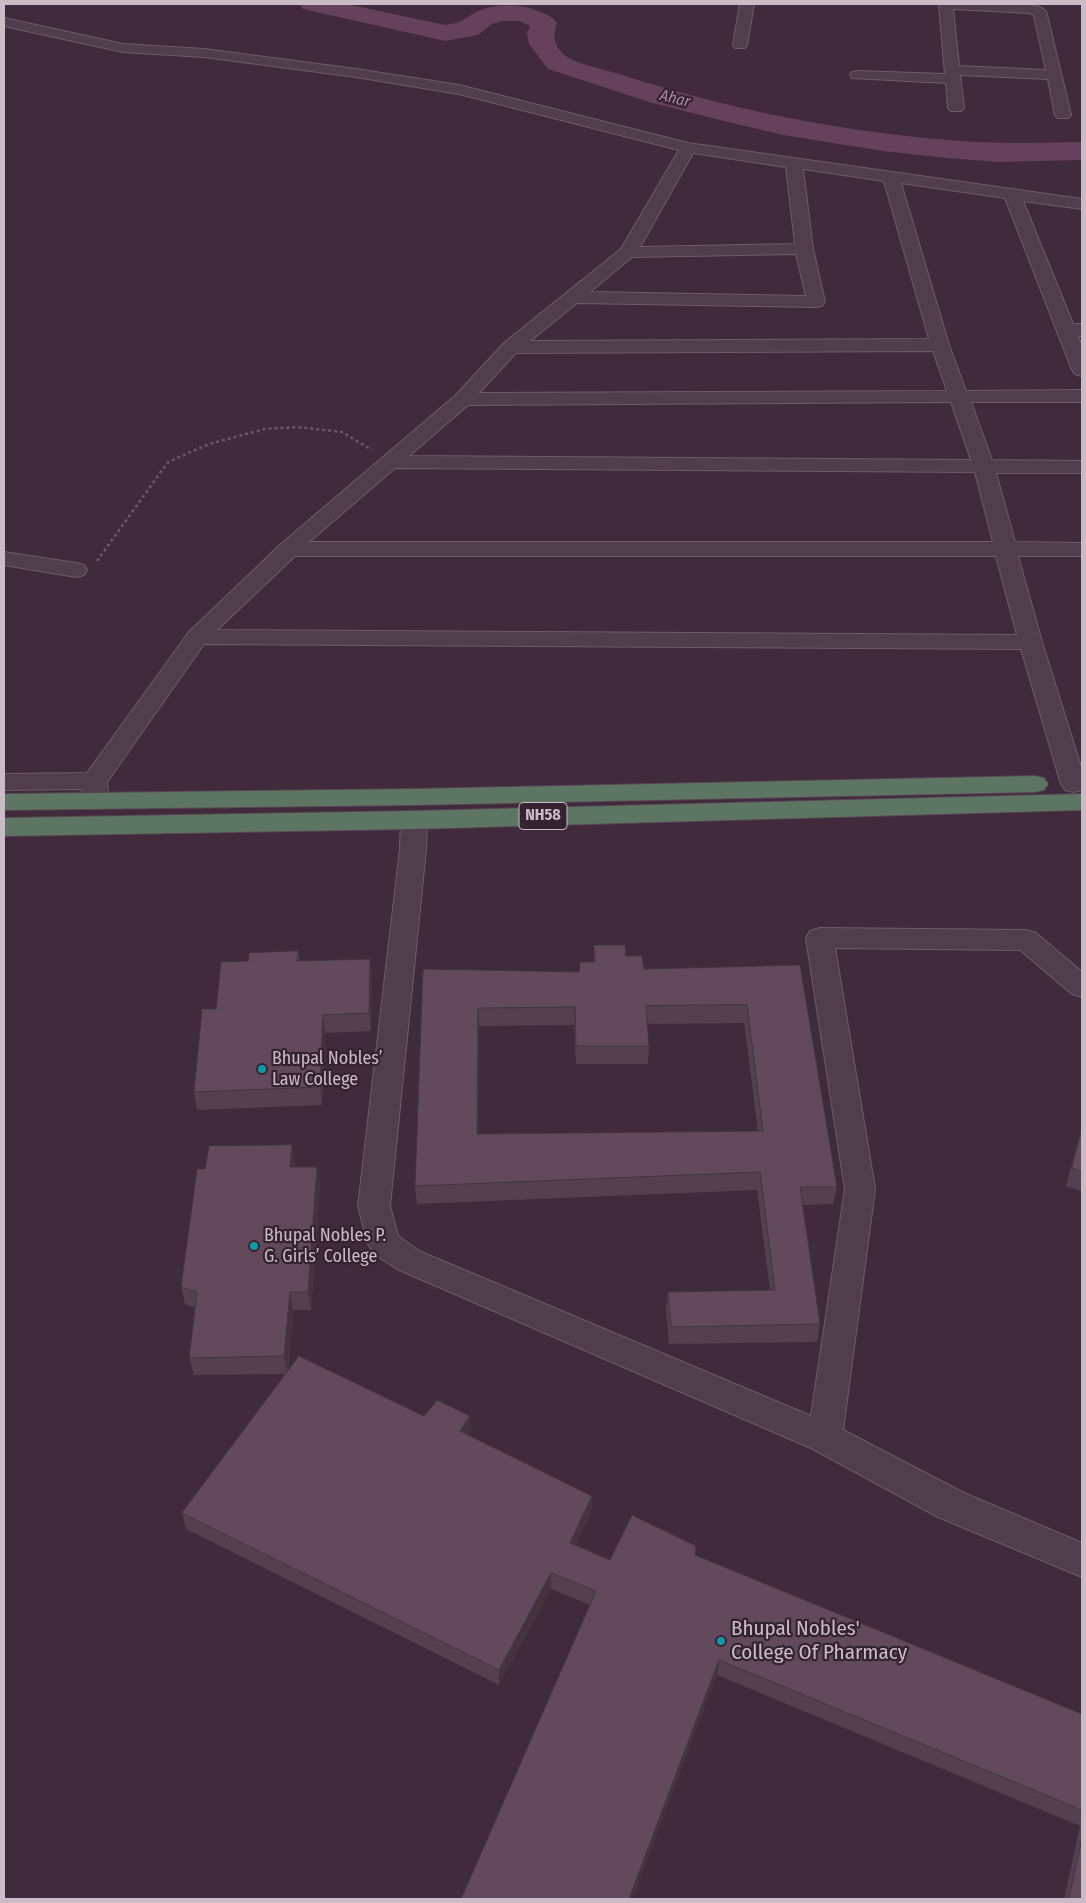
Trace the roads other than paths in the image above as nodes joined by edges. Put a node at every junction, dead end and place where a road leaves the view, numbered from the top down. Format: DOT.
graph roads {
  1 [pos="746,4"];
  2 [pos="946,4"];
  3 [pos="4,22"];
  4 [pos="740,45"];
  5 [pos="953,74"];
  6 [pos="1054,74"];
  7 [pos="856,75"];
  8 [pos="956,108"];
  9 [pos="1063,115"];
  10 [pos="688,148"];
  11 [pos="794,163"];
  12 [pos="890,177"];
  13 [pos="1012,194"];
  14 [pos="1082,204"];
  15 [pos="804,249"];
  16 [pos="628,252"];
  17 [pos="571,297"];
  18 [pos="821,324"];
  19 [pos="1074,330"];
  20 [pos="940,345"];
  21 [pos="511,347"];
  22 [pos="1082,370"];
  23 [pos="1082,396"];
  24 [pos="959,397"];
  25 [pos="463,399"];
  26 [pos="392,462"];
  27 [pos="984,467"];
  28 [pos="1082,468"];
  29 [pos="289,549"];
  30 [pos="1082,550"];
  31 [pos="1006,551"];
  32 [pos="4,558"];
  33 [pos="76,570"];
  34 [pos="197,637"];
  35 [pos="1030,642"];
  36 [pos="4,782"];
  37 [pos="95,791"];
  38 [pos="1080,793"];
  39 [pos="4,802"];
  40 [pos="415,808"];
  41 [pos="4,827"];
  42 [pos="1082,986"];
  43 [pos="825,1438"];
  44 [pos="1082,1560"];
  1 -- 4 [label="street"];
  2 -- 5 [label="street"];
  2 -- 6 [label="street"];
  3 -- 10 [label="street"];
  5 -- 6 [label="street"];
  5 -- 7 [label="street"];
  5 -- 8 [label="street"];
  6 -- 9 [label="street"];
  10 -- 11 [label="street"];
  10 -- 16 [label="street"];
  11 -- 12 [label="street"];
  11 -- 15 [label="street"];
  12 -- 13 [label="street"];
  12 -- 20 [label="street"];
  13 -- 14 [label="street"];
  13 -- 19 [label="street"];
  15 -- 16 [label="street"];
  15 -- 18 [label="street"];
  16 -- 17 [label="street"];
  17 -- 18 [label="street"];
  17 -- 21 [label="street"];
  18 -- 20 [label="street"];
  18 -- 21 [label="street"];
  19 -- 22 [label="street"];
  20 -- 24 [label="street"];
  21 -- 25 [label="street"];
  23 -- 24 [label="street"];
  24 -- 25 [label="street"];
  24 -- 27 [label="street"];
  25 -- 26 [label="street"];
  26 -- 27 [label="street"];
  26 -- 29 [label="street"];
  27 -- 28 [label="street"];
  27 -- 31 [label="street"];
  29 -- 31 [label="street"];
  29 -- 34 [label="street"];
  30 -- 31 [label="street"];
  31 -- 35 [label="street"];
  32 -- 33 [label="street"];
  34 -- 35 [label="street"];
  34 -- 37 [label="street"];
  35 -- 38 [label="street"];
  36 -- 37 [label="street"];
  37 -- 39 [label="highway, NH58"];
  37 -- 40 [label="highway, NH58"];
  38 -- 40 [label="highway, NH58"];
  40 -- 41 [label="highway, NH58"];
  40 -- 43 [label="street"];
  42 -- 43 [label="street"];
  43 -- 44 [label="street"];
}
